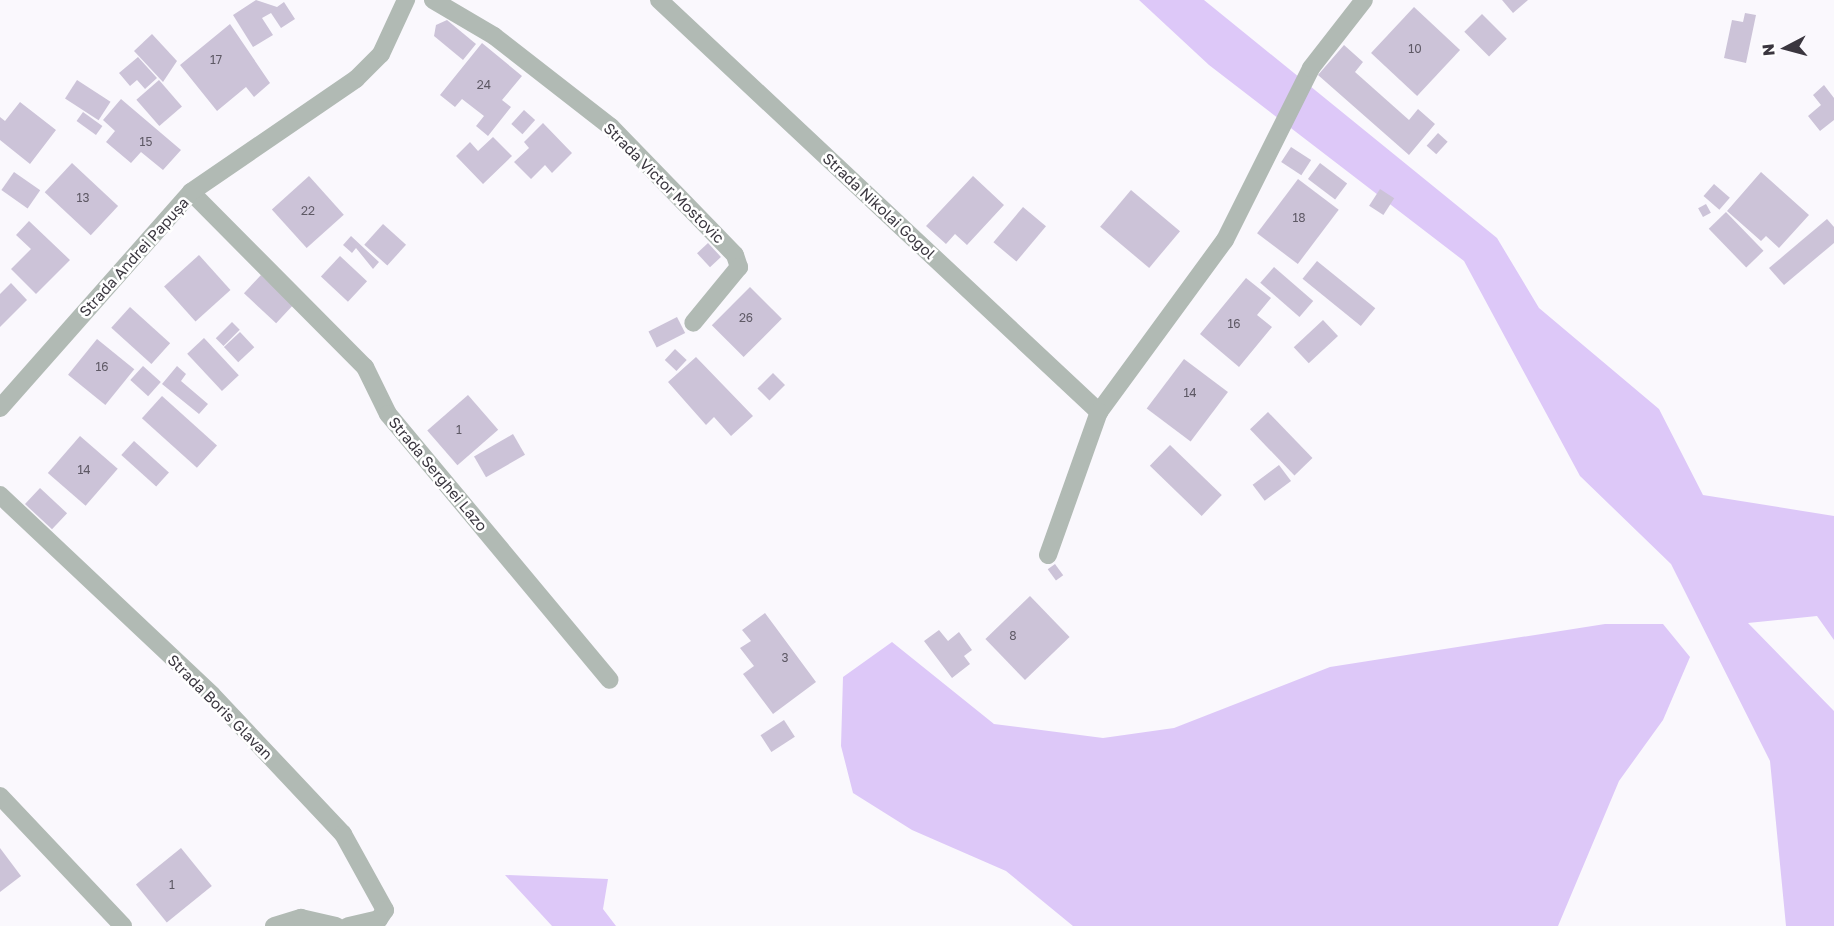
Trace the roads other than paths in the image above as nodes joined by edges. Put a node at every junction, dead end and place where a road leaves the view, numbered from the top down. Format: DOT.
graph roads {
  1 [pos="406,0"];
  2 [pos="433,0"];
  3 [pos="659,0"];
  4 [pos="1364,0"];
  5 [pos="191,192"];
  6 [pos="693,323"];
  7 [pos="0,408"];
  8 [pos="1099,412"];
  9 [pos="0,495"];
  10 [pos="1048,555"];
  11 [pos="610,680"];
  12 [pos="0,795"];
  13 [pos="123,926"];
  14 [pos="274,926"];
  15 [pos="336,926"];
  16 [pos="348,926"];
  1 -- 5 [label="street, Strada Andrei Papușa"];
  2 -- 6 [label="street, Strada Victor Mostovic"];
  3 -- 8 [label="street, Strada Nikolai Gogol"];
  4 -- 8 [label="street"];
  5 -- 7 [label="street, Strada Andrei Papușa"];
  5 -- 11 [label="street, Strada Serghei Lazo"];
  8 -- 10 [label="street"];
  9 -- 16 [label="street, Strada Boris Glavan"];
  12 -- 13 [label="street"];
  14 -- 15 [label="street"];
}
